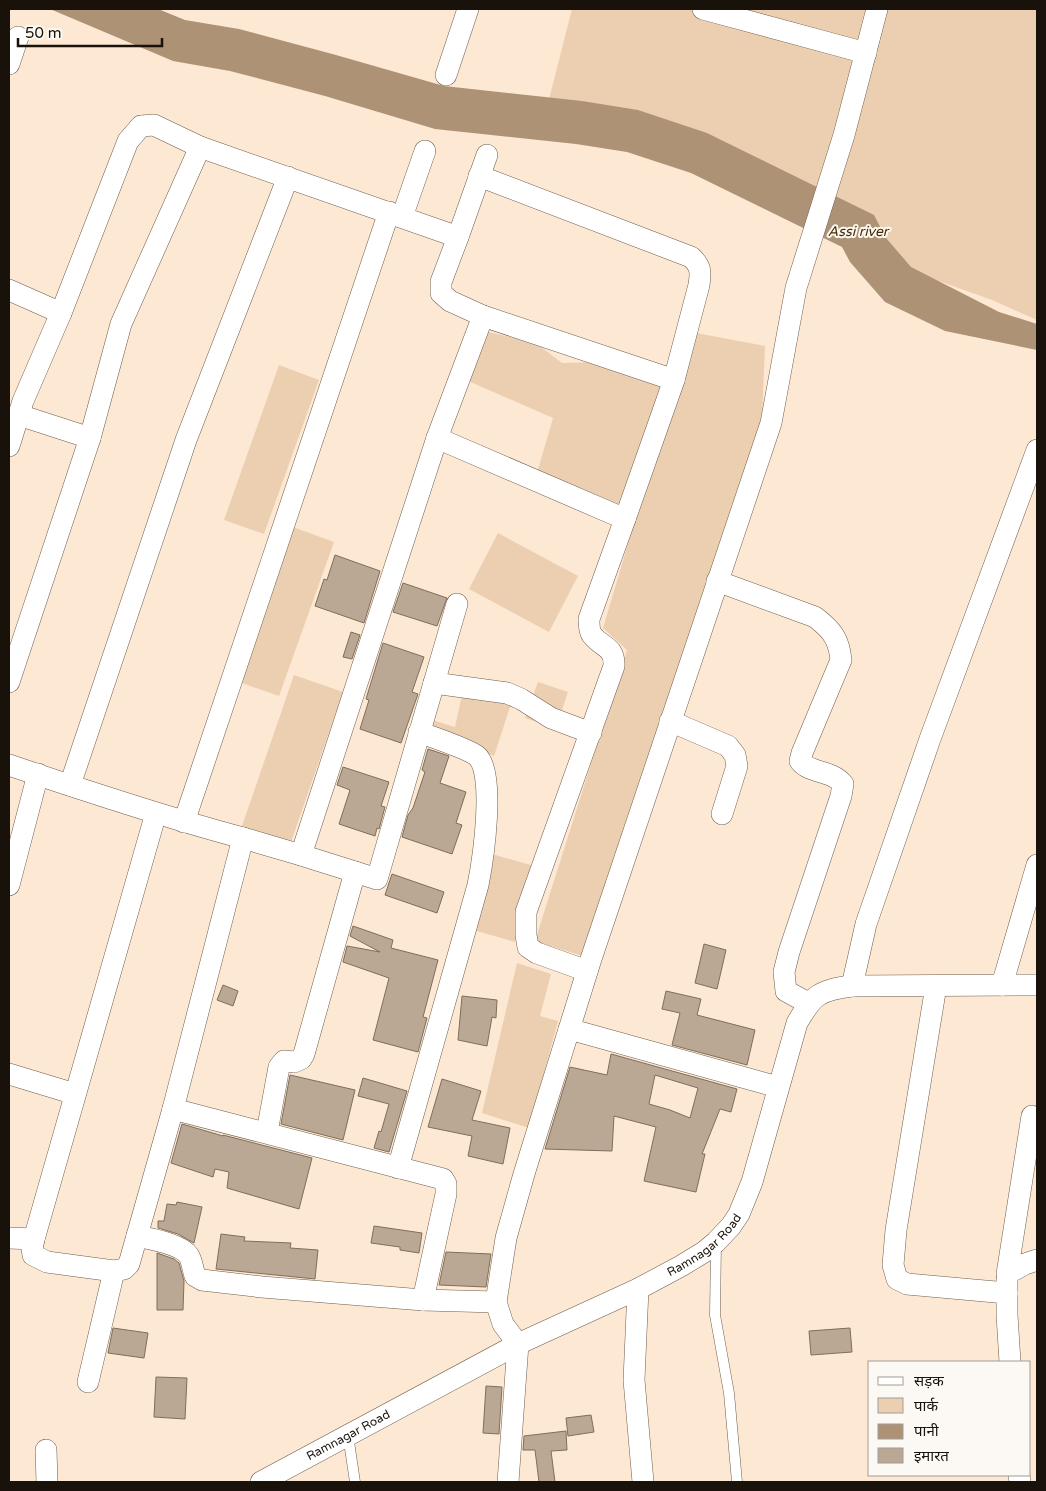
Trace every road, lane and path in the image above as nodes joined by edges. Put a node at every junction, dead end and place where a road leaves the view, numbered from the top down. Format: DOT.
graph roads {
  1 [pos="468,9"];
  2 [pos="702,9"];
  3 [pos="877,9"];
  4 [pos="18,37"];
  5 [pos="866,53"];
  6 [pos="9,64"];
  7 [pos="446,75"];
  8 [pos="200,147"];
  9 [pos="425,151"];
  10 [pos="487,155"];
  11 [pos="479,176"];
  12 [pos="288,177"];
  13 [pos="395,214"];
  14 [pos="458,236"];
  15 [pos="9,290"];
  16 [pos="61,313"];
  17 [pos="483,316"];
  18 [pos="674,380"];
  19 [pos="19,415"];
  20 [pos="90,438"];
  21 [pos="437,438"];
  22 [pos="9,445"];
  23 [pos="1037,450"];
  24 [pos="625,519"];
  25 [pos="717,581"];
  26 [pos="457,604"];
  27 [pos="9,682"];
  28 [pos="434,683"];
  29 [pos="670,721"];
  30 [pos="420,732"];
  31 [pos="591,733"];
  32 [pos="9,765"];
  33 [pos="38,774"];
  34 [pos="70,785"];
  35 [pos="156,813"];
  36 [pos="722,814"];
  37 [pos="184,822"];
  38 [pos="243,838"];
  39 [pos="301,855"];
  40 [pos="1037,866"];
  41 [pos="355,872"];
  42 [pos="9,884"];
  43 [pos="587,971"];
  44 [pos="1002,985"];
  45 [pos="1037,985"];
  46 [pos="852,986"];
  47 [pos="936,986"];
  48 [pos="808,1003"];
  49 [pos="569,1029"];
  50 [pos="9,1074"];
  51 [pos="778,1087"];
  52 [pos="75,1094"];
  53 [pos="172,1109"];
  54 [pos="1032,1116"];
  55 [pos="267,1132"];
  56 [pos="398,1168"];
  57 [pos="137,1236"];
  58 [pos="9,1238"];
  59 [pos="34,1239"];
  60 [pos="716,1242"];
  61 [pos="1037,1260"];
  62 [pos="114,1271"];
  63 [pos="1007,1284"];
  64 [pos="638,1289"];
  65 [pos="423,1300"];
  66 [pos="496,1302"];
  67 [pos="518,1344"];
  68 [pos="1010,1361"];
  69 [pos="88,1382"];
  70 [pos="348,1435"];
  71 [pos="46,1450"];
  72 [pos="47,1482"];
  73 [pos="261,1482"];
  74 [pos="355,1482"];
  75 [pos="508,1482"];
  76 [pos="643,1482"];
  77 [pos="737,1482"];
  1 -- 7 [label="street"];
  2 -- 5 [label="street"];
  3 -- 5 [label="street"];
  4 -- 6 [label="street"];
  5 -- 25 [label="street"];
  8 -- 12 [label="street"];
  8 -- 16 [label="street"];
  8 -- 20 [label="street"];
  9 -- 13 [label="street"];
  10 -- 11 [label="street"];
  11 -- 14 [label="street"];
  11 -- 18 [label="street"];
  12 -- 13 [label="street"];
  12 -- 34 [label="street"];
  13 -- 14 [label="street"];
  13 -- 37 [label="street"];
  14 -- 17 [label="street"];
  15 -- 16 [label="street"];
  16 -- 19 [label="street"];
  17 -- 18 [label="street"];
  17 -- 21 [label="street"];
  18 -- 24 [label="street"];
  19 -- 20 [label="street"];
  19 -- 22 [label="street"];
  20 -- 27 [label="street"];
  21 -- 24 [label="street"];
  21 -- 39 [label="street"];
  23 -- 46 [label="street"];
  24 -- 31 [label="street"];
  25 -- 29 [label="street"];
  25 -- 48 [label="street"];
  26 -- 28 [label="street"];
  28 -- 30 [label="street"];
  28 -- 31 [label="street"];
  29 -- 36 [label="street"];
  29 -- 43 [label="street"];
  30 -- 41 [label="street"];
  30 -- 56 [label="street"];
  31 -- 43 [label="street"];
  32 -- 33 [label="street"];
  33 -- 34 [label="street"];
  33 -- 42 [label="street"];
  34 -- 35 [label="street"];
  35 -- 37 [label="street"];
  35 -- 52 [label="street"];
  37 -- 38 [label="street"];
  38 -- 39 [label="street"];
  38 -- 53 [label="street"];
  39 -- 41 [label="street"];
  40 -- 44 [label="street"];
  41 -- 55 [label="street"];
  43 -- 49 [label="street"];
  44 -- 45 [label="street"];
  44 -- 47 [label="street"];
  46 -- 47 [label="street"];
  46 -- 48 [label="street"];
  47 -- 63 [label="street"];
  48 -- 51 [label="street, Ramnagar Road"];
  49 -- 51 [label="street"];
  49 -- 66 [label="street"];
  50 -- 52 [label="street"];
  51 -- 60 [label="street, Ramnagar Road"];
  52 -- 59 [label="street"];
  53 -- 55 [label="street"];
  53 -- 57 [label="street"];
  54 -- 63 [label="street"];
  55 -- 56 [label="street"];
  56 -- 65 [label="street"];
  57 -- 62 [label="street"];
  57 -- 65 [label="street"];
  58 -- 59 [label="street"];
  59 -- 62 [label="street"];
  60 -- 64 [label="street, Ramnagar Road"];
  60 -- 77 [label="lane"];
  61 -- 63 [label="street"];
  62 -- 69 [label="street"];
  63 -- 68 [label="street"];
  64 -- 67 [label="street, Ramnagar Road"];
  64 -- 76 [label="street"];
  65 -- 66 [label="street"];
  66 -- 67 [label="street"];
  67 -- 70 [label="street, Ramnagar Road"];
  67 -- 75 [label="street"];
  70 -- 73 [label="street, Ramnagar Road"];
  70 -- 74 [label="lane"];
  71 -- 72 [label="street"];
}
